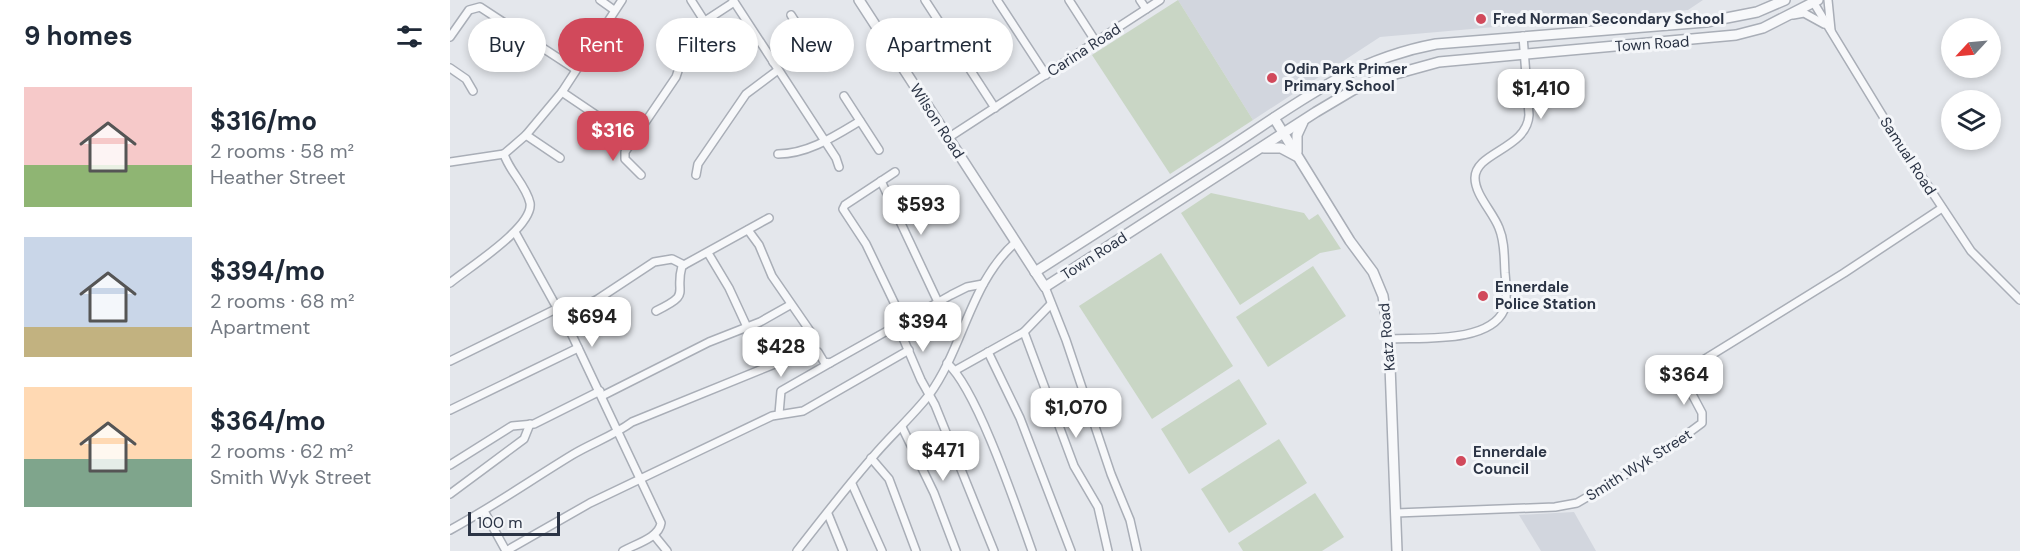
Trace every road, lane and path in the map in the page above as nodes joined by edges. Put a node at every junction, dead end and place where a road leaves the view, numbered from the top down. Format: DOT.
graph roads {
  1 [pos="600,0"];
  2 [pos="622,0"];
  3 [pos="691,0"];
  4 [pos="859,0"];
  5 [pos="926,0"];
  6 [pos="997,0"];
  7 [pos="1069,0"];
  8 [pos="1140,0"];
  9 [pos="1160,0"];
  10 [pos="1785,0"];
  11 [pos="1828,0"];
  12 [pos="733,1"];
  13 [pos="1814,1"];
  14 [pos="1146,9"];
  15 [pos="614,10"];
  16 [pos="791,15"];
  17 [pos="1792,15"];
  18 [pos="609,18"];
  19 [pos="703,18"];
  20 [pos="709,18"];
  21 [pos="793,18"];
  22 [pos="453,25"];
  23 [pos="1830,31"];
  24 [pos="1523,36"];
  25 [pos="450,37"];
  26 [pos="1096,42"];
  27 [pos="1524,55"];
  28 [pos="770,57"];
  29 [pos="558,58"];
  30 [pos="450,68"];
  31 [pos="573,72"];
  32 [pos="678,72"];
  33 [pos="775,72"];
  34 [pos="779,72"];
  35 [pos="1046,75"];
  36 [pos="473,91"];
  37 [pos="562,92"];
  38 [pos="844,96"];
  39 [pos="995,108"];
  40 [pos="1274,118"];
  41 [pos="1304,120"];
  42 [pos="860,121"];
  43 [pos="1283,133"];
  44 [pos="526,135"];
  45 [pos="948,138"];
  46 [pos="633,140"];
  47 [pos="825,142"];
  48 [pos="1261,148"];
  49 [pos="879,150"];
  50 [pos="504,154"];
  51 [pos="778,154"];
  52 [pos="560,158"];
  53 [pos="1298,158"];
  54 [pos="450,162"];
  55 [pos="839,167"];
  56 [pos="895,172"];
  57 [pos="641,175"];
  58 [pos="696,175"];
  59 [pos="881,181"];
  60 [pos="1942,208"];
  61 [pos="769,218"];
  62 [pos="748,230"];
  63 [pos="515,232"];
  64 [pos="1016,242"];
  65 [pos="708,253"];
  66 [pos="684,264"];
  67 [pos="1035,272"];
  68 [pos="451,281"];
  69 [pos="983,284"];
  70 [pos="1045,287"];
  71 [pos="2020,300"];
  72 [pos="938,302"];
  73 [pos="1052,304"];
  74 [pos="790,305"];
  75 [pos="558,308"];
  76 [pos="657,311"];
  77 [pos="563,318"];
  78 [pos="900,323"];
  79 [pos="747,327"];
  80 [pos="1024,332"];
  81 [pos="1389,339"];
  82 [pos="578,348"];
  83 [pos="909,350"];
  84 [pos="815,351"];
  85 [pos="988,352"];
  86 [pos="450,361"];
  87 [pos="830,363"];
  88 [pos="947,363"];
  89 [pos="956,370"];
  90 [pos="601,394"];
  91 [pos="930,394"];
  92 [pos="450,410"];
  93 [pos="779,414"];
  94 [pos="530,424"];
  95 [pos="902,427"];
  96 [pos="620,431"];
  97 [pos="871,458"];
  98 [pos="450,465"];
  99 [pos="642,479"];
  100 [pos="852,484"];
  101 [pos="450,494"];
  102 [pos="484,511"];
  103 [pos="1396,513"];
  104 [pos="828,514"];
  105 [pos="450,530"];
  106 [pos="654,535"];
  107 [pos="627,550"];
  108 [pos="800,550"];
  109 [pos="506,551"];
  110 [pos="667,551"];
  111 [pos="843,551"];
  112 [pos="882,551"];
  113 [pos="916,551"];
  114 [pos="956,551"];
  115 [pos="994,551"];
  116 [pos="1032,551"];
  117 [pos="1071,551"];
  118 [pos="1108,551"];
  119 [pos="1137,551"];
  120 [pos="1397,551"];
  1 -- 15 [label="street"];
  2 -- 15 [label="street"];
  3 -- 19 [label="street"];
  4 -- 45 [label="street, Wilson Road"];
  5 -- 39 [label="street"];
  6 -- 35 [label="street"];
  7 -- 26 [label="street"];
  8 -- 14 [label="street"];
  9 -- 14 [label="street, Carina Road"];
  10 -- 24 [label="street, Town Road"];
  11 -- 23 [label="street"];
  12 -- 20 [label="street"];
  12 -- 28 [label="street"];
  13 -- 17 [label="street, Town Road"];
  13 -- 23 [label="street, Samual Road"];
  14 -- 26 [label="street, Carina Road"];
  15 -- 18 [label="street"];
  16 -- 21 [label="street"];
  17 -- 23 [label="street"];
  17 -- 27 [label="street, Town Road"];
  22 -- 25 [label="street"];
  22 -- 29 [label="street"];
  23 -- 60 [label="street, Samual Road"];
  24 -- 27 [label="street"];
  24 -- 40 [label="street, Town Road"];
  26 -- 35 [label="street, Carina Road"];
  27 -- 41 [label="street, Town Road"];
  27 -- 81 [label="street"];
  30 -- 36 [label="street"];
  31 -- 37 [label="street"];
  32 -- 46 [label="street"];
  33 -- 58 [label="street"];
  34 -- 47 [label="street"];
  35 -- 39 [label="street, Carina Road"];
  37 -- 44 [label="street"];
  37 -- 46 [label="street"];
  38 -- 42 [label="street"];
  39 -- 45 [label="street, Carina Road"];
  40 -- 43 [label="street, Katz Road"];
  40 -- 67 [label="street, Town Road"];
  41 -- 43 [label="street, Town Road"];
  41 -- 53 [label="street"];
  42 -- 47 [label="street"];
  42 -- 49 [label="street"];
  43 -- 48 [label="street, Town Road"];
  43 -- 53 [label="street, Katz Road"];
  44 -- 50 [label="street"];
  44 -- 52 [label="street"];
  45 -- 64 [label="street, Wilson Road"];
  46 -- 57 [label="street"];
  47 -- 51 [label="street"];
  47 -- 55 [label="street"];
  48 -- 53 [label="street"];
  48 -- 70 [label="street, Town Road"];
  50 -- 54 [label="street"];
  50 -- 63 [label="street"];
  53 -- 81 [label="street, Katz Road"];
  56 -- 59 [label="street"];
  59 -- 72 [label="street"];
  59 -- 78 [label="street"];
  60 -- 71 [label="street, Samual Road"];
  60 -- 103 [label="street, Smith Wyk Street"];
  61 -- 62 [label="street"];
  62 -- 65 [label="street"];
  62 -- 74 [label="street"];
  63 -- 68 [label="street"];
  63 -- 75 [label="street"];
  64 -- 67 [label="street, Wilson Road"];
  64 -- 69 [label="street"];
  65 -- 66 [label="street"];
  65 -- 79 [label="street"];
  66 -- 76 [label="street"];
  66 -- 77 [label="street"];
  67 -- 70 [label="street, Town Road"];
  69 -- 72 [label="street"];
  69 -- 88 [label="street"];
  70 -- 73 [label="street"];
  72 -- 78 [label="street"];
  73 -- 80 [label="street"];
  73 -- 119 [label="street"];
  74 -- 79 [label="street"];
  74 -- 84 [label="street"];
  75 -- 77 [label="street"];
  75 -- 86 [label="street"];
  77 -- 82 [label="street"];
  78 -- 83 [label="street"];
  78 -- 87 [label="street"];
  79 -- 90 [label="street"];
  80 -- 85 [label="street"];
  80 -- 118 [label="street"];
  81 -- 103 [label="street, Katz Road"];
  82 -- 90 [label="street"];
  82 -- 92 [label="street"];
  83 -- 91 [label="street"];
  83 -- 93 [label="street"];
  84 -- 87 [label="street"];
  84 -- 96 [label="street"];
  85 -- 89 [label="street"];
  85 -- 117 [label="street"];
  87 -- 93 [label="street"];
  88 -- 89 [label="street"];
  88 -- 91 [label="street"];
  89 -- 116 [label="street"];
  90 -- 94 [label="street"];
  90 -- 96 [label="street"];
  91 -- 95 [label="street"];
  91 -- 115 [label="street"];
  93 -- 99 [label="street"];
  94 -- 98 [label="street"];
  94 -- 101 [label="street"];
  95 -- 97 [label="street"];
  95 -- 114 [label="street"];
  96 -- 99 [label="street"];
  96 -- 102 [label="street"];
  97 -- 100 [label="street"];
  97 -- 113 [label="street"];
  99 -- 106 [label="street"];
  99 -- 109 [label="street"];
  100 -- 104 [label="street"];
  100 -- 112 [label="street"];
  102 -- 105 [label="street"];
  102 -- 109 [label="street"];
  103 -- 120 [label="street, Katz Road"];
  104 -- 108 [label="street"];
  104 -- 111 [label="street"];
  106 -- 107 [label="street"];
  106 -- 110 [label="street"];
}
